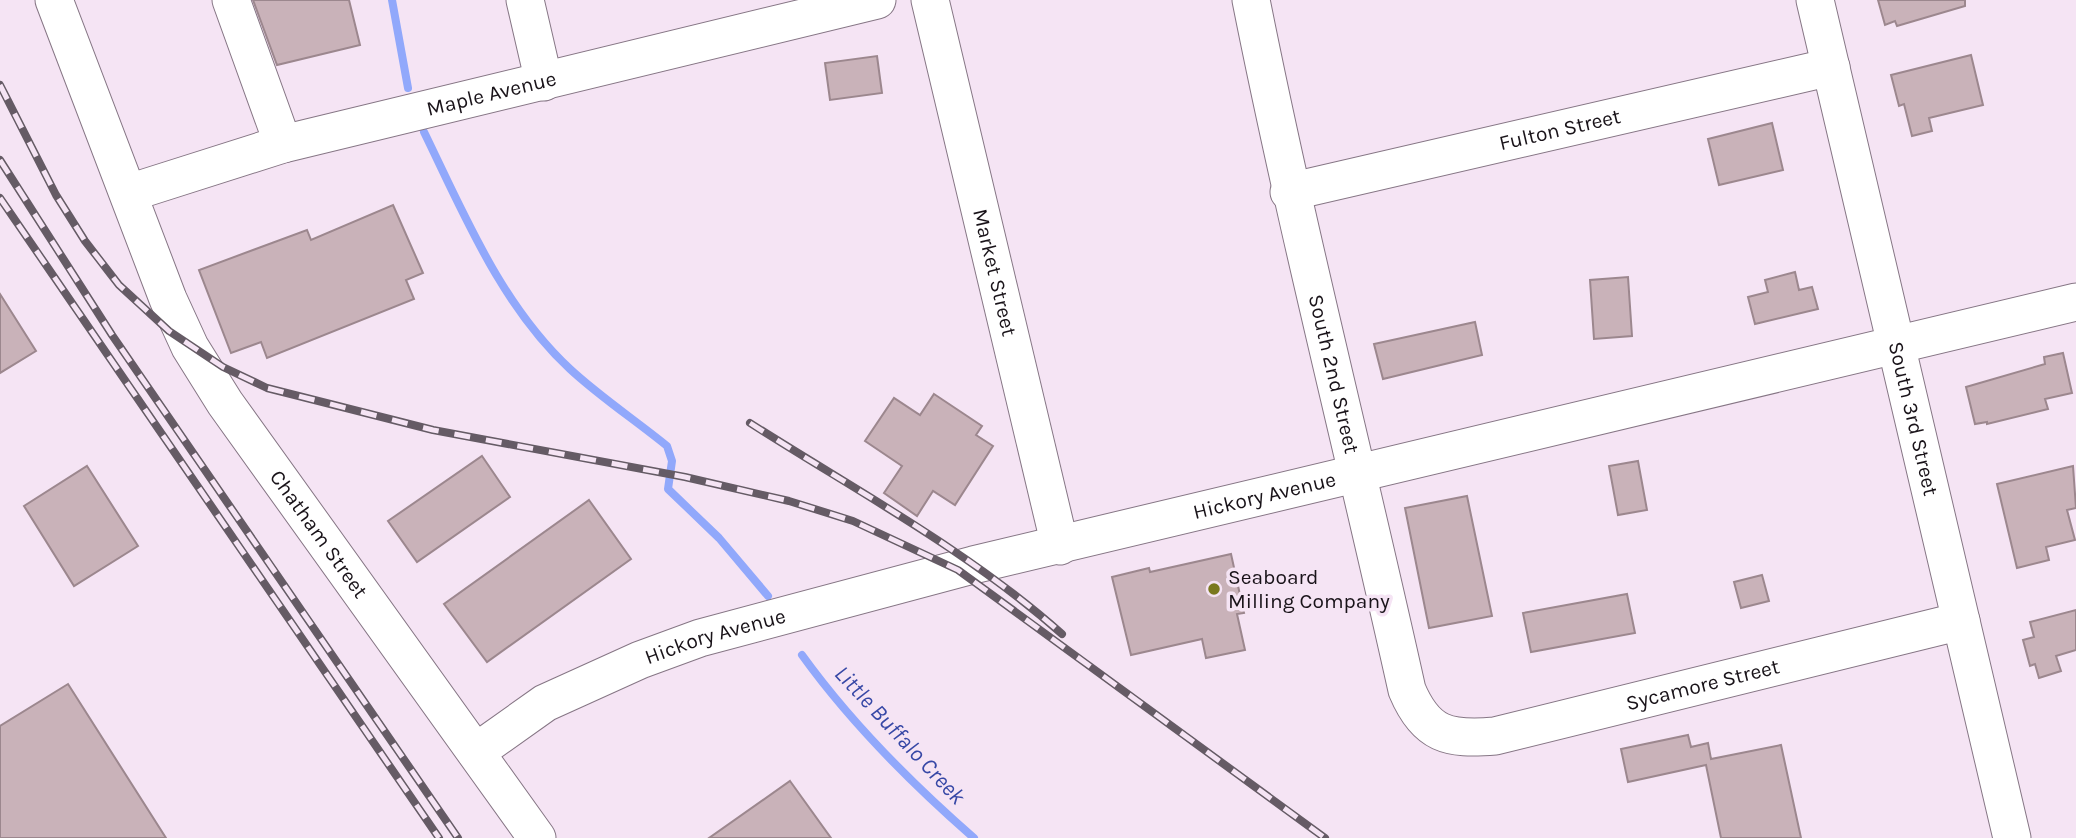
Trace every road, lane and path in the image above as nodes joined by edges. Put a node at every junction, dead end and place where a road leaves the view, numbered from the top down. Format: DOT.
graph roads {
  1 [pos="54,0"];
  2 [pos="231,0"];
  3 [pos="525,0"];
  4 [pos="877,0"];
  5 [pos="930,0"];
  6 [pos="1251,0"];
  7 [pos="1815,0"];
  8 [pos="1831,67"];
  9 [pos="544,82"];
  10 [pos="283,144"];
  11 [pos="1289,192"];
  12 [pos="133,202"];
  13 [pos="2076,302"];
  14 [pos="1896,345"];
  15 [pos="1358,471"];
  16 [pos="1060,546"];
  17 [pos="1961,621"];
  18 [pos="1443,734"];
  19 [pos="476,752"];
  20 [pos="537,838"];
  21 [pos="2012,838"];
  1 -- 12 [label="street, Chatham Street"];
  2 -- 10 [label="street"];
  3 -- 9 [label="street"];
  4 -- 9 [label="street, Maple Avenue"];
  5 -- 16 [label="street, Market Street"];
  6 -- 11 [label="street, South 2nd Street"];
  7 -- 8 [label="street, South 3rd Street"];
  8 -- 11 [label="street, Fulton Street"];
  8 -- 14 [label="street, South 3rd Street"];
  9 -- 10 [label="street, Maple Avenue"];
  10 -- 12 [label="street, Maple Avenue"];
  11 -- 15 [label="street, South 2nd Street"];
  12 -- 19 [label="street, Chatham Street"];
  13 -- 14 [label="street, Hickory Avenue"];
  14 -- 15 [label="street, Hickory Avenue"];
  14 -- 17 [label="street, South 3rd Street"];
  15 -- 16 [label="street, Hickory Avenue"];
  15 -- 18 [label="street, South 2nd Street"];
  16 -- 19 [label="street, Hickory Avenue"];
  17 -- 18 [label="street, Sycamore Street"];
  17 -- 21 [label="street, South 3rd Street"];
  19 -- 20 [label="street, Chatham Street"];
}
